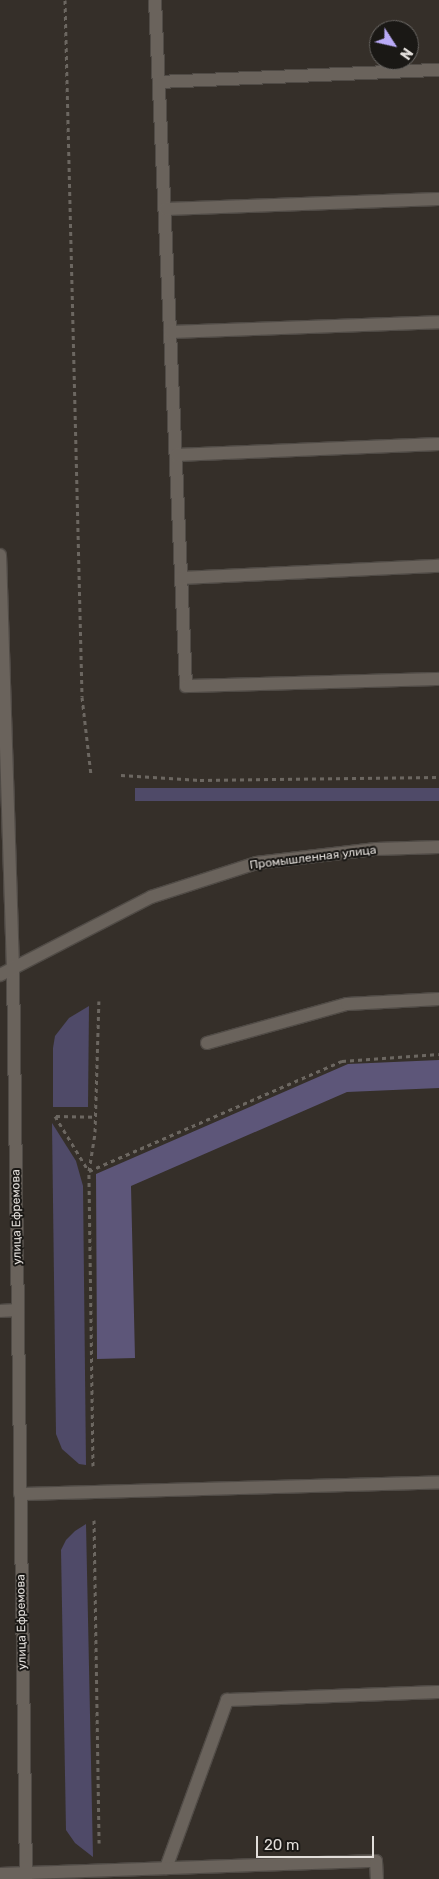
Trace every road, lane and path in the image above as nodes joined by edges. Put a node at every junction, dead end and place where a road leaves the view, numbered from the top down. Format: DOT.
graph roads {
  1 [pos="65,0"];
  2 [pos="155,0"];
  3 [pos="439,70"];
  4 [pos="159,82"];
  5 [pos="439,198"];
  6 [pos="165,209"];
  7 [pos="439,322"];
  8 [pos="170,332"];
  9 [pos="439,444"];
  10 [pos="176,455"];
  11 [pos="0,555"];
  12 [pos="439,566"];
  13 [pos="182,578"];
  14 [pos="439,679"];
  15 [pos="121,775"];
  16 [pos="91,776"];
  17 [pos="439,777"];
  18 [pos="439,847"];
  19 [pos="12,968"];
  20 [pos="0,975"];
  21 [pos="439,1000"];
  22 [pos="99,1001"];
  23 [pos="208,1043"];
  24 [pos="439,1054"];
  25 [pos="95,1117"];
  26 [pos="89,1171"];
  27 [pos="18,1310"];
  28 [pos="0,1311"];
  29 [pos="439,1482"];
  30 [pos="94,1491"];
  31 [pos="20,1494"];
  32 [pos="439,1692"];
  33 [pos="166,1868"];
  34 [pos="100,1870"];
  35 [pos="0,1874"];
  36 [pos="26,1876"];
  37 [pos="377,1879"];
  1 -- 16 [label="path"];
  2 -- 4 [label="street"];
  3 -- 4 [label="street"];
  4 -- 6 [label="street"];
  5 -- 6 [label="street"];
  6 -- 8 [label="street"];
  7 -- 8 [label="street"];
  8 -- 10 [label="street"];
  9 -- 10 [label="street"];
  10 -- 13 [label="street"];
  11 -- 19 [label="street, улица Ефремова"];
  12 -- 13 [label="street"];
  13 -- 14 [label="street"];
  15 -- 17 [label="path"];
  18 -- 19 [label="street, Промышленная улица"];
  19 -- 20 [label="street, Промышленная улица"];
  19 -- 27 [label="street, улица Ефремова"];
  21 -- 23 [label="street"];
  22 -- 25 [label="path"];
  24 -- 26 [label="path"];
  25 -- 26 [label="path"];
  25 -- 26 [label="path"];
  26 -- 30 [label="path"];
  27 -- 28 [label="street"];
  27 -- 31 [label="street, улица Ефремова"];
  29 -- 30 [label="street"];
  30 -- 31 [label="street"];
  30 -- 34 [label="path"];
  31 -- 36 [label="street, улица Ефремова"];
  32 -- 33 [label="street"];
  33 -- 34 [label="street"];
  33 -- 37 [label="street"];
  34 -- 36 [label="street"];
  35 -- 36 [label="street"];
}
